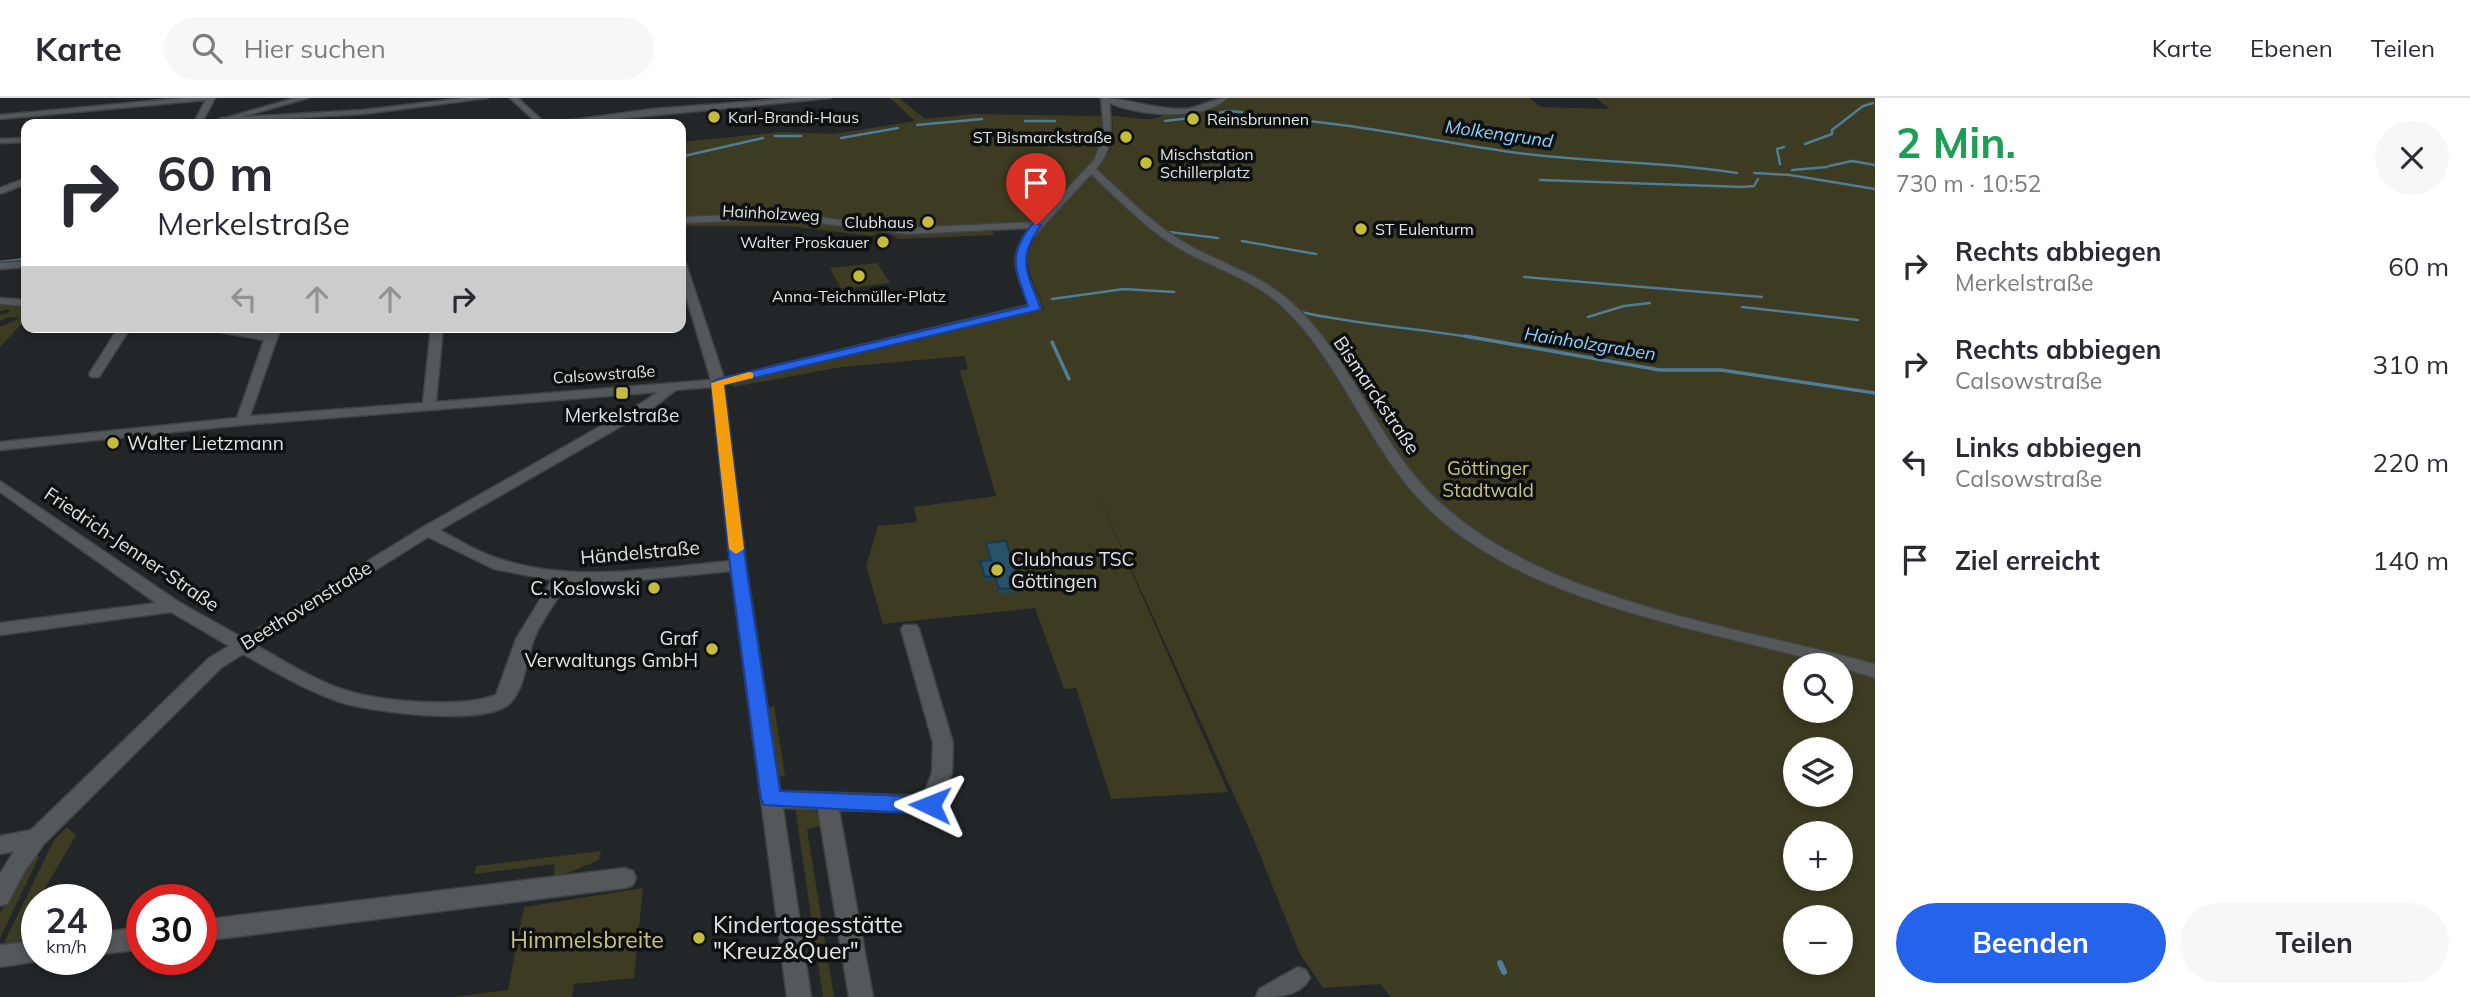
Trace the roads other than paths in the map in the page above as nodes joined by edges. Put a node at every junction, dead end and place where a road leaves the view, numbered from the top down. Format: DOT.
graph roads {
  1 [pos="209,98"];
  2 [pos="304,98"];
  3 [pos="484,98"];
  4 [pos="514,98"];
  5 [pos="827,98"];
  6 [pos="1223,98"];
  7 [pos="1106,101"];
  8 [pos="0,117"];
  9 [pos="200,119"];
  10 [pos="225,119"];
  11 [pos="239,119"];
  12 [pos="538,119"];
  13 [pos="588,119"];
  14 [pos="21,140"];
  15 [pos="0,141"];
  16 [pos="1091,170"];
  17 [pos="21,183"];
  18 [pos="21,189"];
  19 [pos="0,191"];
  20 [pos="686,220"];
  21 [pos="686,227"];
  22 [pos="1032,230"];
  23 [pos="21,264"];
  24 [pos="0,266"];
  25 [pos="686,280"];
  26 [pos="0,301"];
  27 [pos="21,303"];
  28 [pos="121,333"];
  29 [pos="273,333"];
  30 [pos="436,333"];
  31 [pos="95,374"];
  32 [pos="718,383"];
  33 [pos="673,387"];
  34 [pos="429,406"];
  35 [pos="242,421"];
  36 [pos="7,445"];
  37 [pos="0,460"];
  38 [pos="0,485"];
  39 [pos="428,530"];
  40 [pos="738,565"];
  41 [pos="562,578"];
  42 [pos="173,606"];
  43 [pos="0,629"];
  44 [pos="910,629"];
  45 [pos="241,646"];
  46 [pos="1875,671"];
  47 [pos="771,799"];
  48 [pos="827,801"];
  49 [pos="37,838"];
  50 [pos="0,845"];
  51 [pos="625,878"];
  52 [pos="0,896"];
  53 [pos="217,929"];
  54 [pos="21,954"];
  55 [pos="0,956"];
  56 [pos="1297,978"];
  57 [pos="799,997"];
  58 [pos="861,997"];
  59 [pos="1268,997"];
  1 -- 8 [label="street"];
  1 -- 9 [label="street"];
  2 -- 10 [label="street"];
  3 -- 11 [label="street"];
  4 -- 12 [label="street"];
  5 -- 13 [label="street"];
  6 -- 7 [label="street"];
  7 -- 16 [label="street"];
  14 -- 15 [label="street"];
  16 -- 22 [label="street"];
  16 -- 46 [label="street, Bismarckstraße"];
  17 -- 19 [label="street"];
  18 -- 19 [label="street"];
  20 -- 22 [label="street, Hainholzweg"];
  21 -- 22 [label="street, Hainholzweg"];
  22 -- 32 [label="street, Calsowstraße"];
  23 -- 24 [label="street"];
  25 -- 32 [label="street"];
  26 -- 27 [label="street"];
  28 -- 31 [label="street"];
  29 -- 35 [label="street"];
  30 -- 34 [label="street"];
  32 -- 33 [label="street, Calsowstraße"];
  32 -- 40 [label="street"];
  33 -- 34 [label="street, Calsowstraße"];
  33 -- 39 [label="street, Beethovenstraße"];
  34 -- 35 [label="street, Calsowstraße"];
  35 -- 36 [label="street, Calsowstraße"];
  36 -- 37 [label="street"];
  38 -- 42 [label="street, Friedrich-Jenner-Straße"];
  39 -- 41 [label="street, Händelstraße"];
  39 -- 45 [label="street, Beethovenstraße"];
  40 -- 41 [label="street, Händelstraße"];
  40 -- 47 [label="street"];
  41 -- 45 [label="street, Friedrich-Jenner-Straße"];
  42 -- 43 [label="street"];
  42 -- 45 [label="street, Friedrich-Jenner-Straße"];
  44 -- 48 [label="street"];
  45 -- 49 [label="street, Beethovenstraße"];
  47 -- 48 [label="street"];
  47 -- 57 [label="street"];
  48 -- 58 [label="street"];
  49 -- 50 [label="street"];
  49 -- 52 [label="street, Beethovenstraße"];
  51 -- 53 [label="street"];
  54 -- 55 [label="street"];
  56 -- 59 [label="street"];
}
